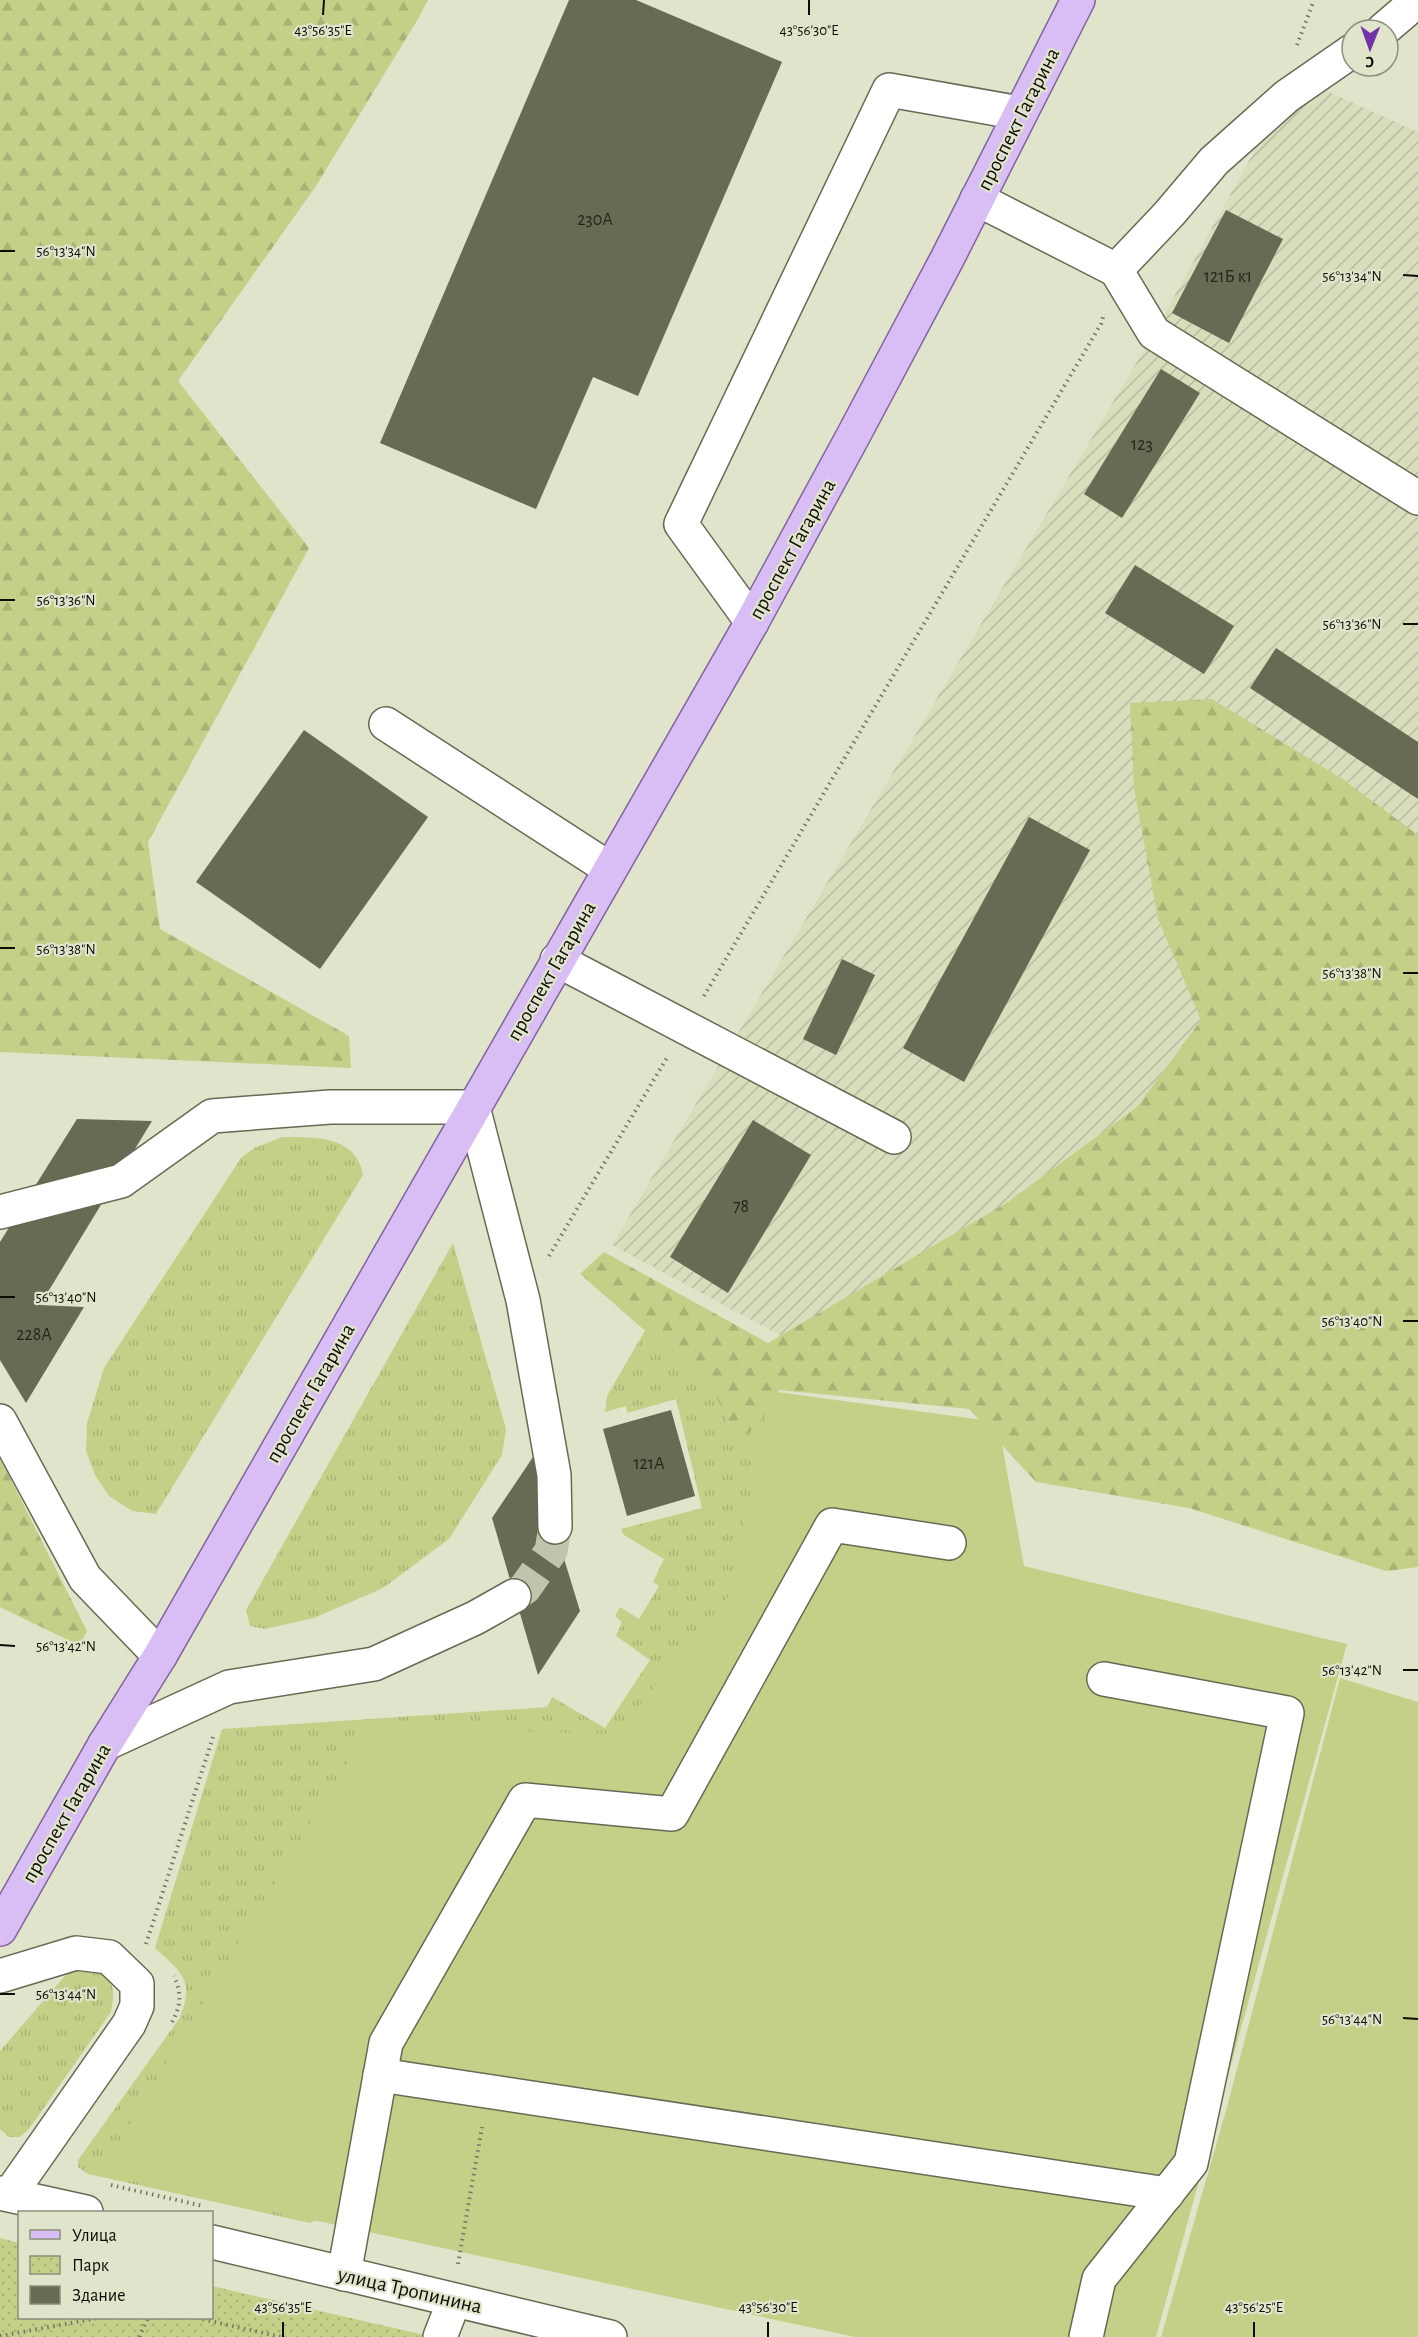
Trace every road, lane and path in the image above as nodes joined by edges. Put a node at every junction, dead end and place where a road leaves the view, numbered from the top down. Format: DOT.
graph roads {
  1 [pos="1078,0"];
  2 [pos="1418,0"];
  3 [pos="1397,18"];
  4 [pos="1340,59"];
  5 [pos="1020,113"];
  6 [pos="977,199"];
  7 [pos="1116,270"];
  8 [pos="1418,498"];
  9 [pos="752,622"];
  10 [pos="386,724"];
  11 [pos="609,869"];
  12 [pos="557,960"];
  13 [pos="684,1028"];
  14 [pos="473,1107"];
  15 [pos="894,1137"];
  16 [pos="0,1212"];
  17 [pos="523,1300"];
  18 [pos="0,1421"];
  19 [pos="555,1527"];
  20 [pos="949,1543"];
  21 [pos="514,1596"];
  22 [pos="160,1656"];
  23 [pos="1104,1679"];
  24 [pos="229,1687"];
  25 [pos="105,1744"];
  26 [pos="0,1929"];
  27 [pos="145,1949"];
  28 [pos="170,1967"];
  29 [pos="0,1976"];
  30 [pos="166,2031"];
  31 [pos="380,2075"];
  32 [pos="488,2091"];
  33 [pos="104,2184"];
  34 [pos="5,2194"];
  35 [pos="1167,2194"];
  36 [pos="209,2208"];
  37 [pos="82,2211"];
  38 [pos="213,2242"];
  39 [pos="447,2262"];
  40 [pos="344,2274"];
  41 [pos="454,2301"];
  42 [pos="93,2319"];
  43 [pos="148,2319"];
  44 [pos="201,2319"];
  45 [pos="0,2336"];
  46 [pos="139,2337"];
  47 [pos="281,2337"];
  48 [pos="440,2337"];
  49 [pos="610,2337"];
  50 [pos="1086,2337"];
  1 -- 5 [label="main road, проспект Гагарина"];
  2 -- 3 [label="street"];
  4 -- 7 [label="street"];
  5 -- 6 [label="main road, проспект Гагарина"];
  5 -- 9 [label="street"];
  6 -- 7 [label="street"];
  6 -- 9 [label="main road, проспект Гагарина"];
  7 -- 8 [label="street"];
  7 -- 13 [label="path"];
  9 -- 11 [label="main road, проспект Гагарина"];
  10 -- 11 [label="street"];
  11 -- 12 [label="main road, проспект Гагарина"];
  12 -- 13 [label="street"];
  12 -- 14 [label="main road, проспект Гагарина"];
  13 -- 15 [label="street"];
  13 -- 17 [label="path"];
  14 -- 16 [label="street"];
  14 -- 17 [label="street"];
  14 -- 22 [label="main road, проспект Гагарина"];
  17 -- 19 [label="street"];
  18 -- 22 [label="street"];
  20 -- 31 [label="street"];
  21 -- 24 [label="street"];
  22 -- 25 [label="main road, проспект Гагарина"];
  23 -- 35 [label="street"];
  24 -- 25 [label="street"];
  24 -- 27 [label="path"];
  25 -- 26 [label="main road, проспект Гагарина"];
  28 -- 30 [label="path"];
  29 -- 34 [label="street"];
  31 -- 32 [label="street"];
  31 -- 40 [label="street"];
  32 -- 35 [label="street"];
  32 -- 39 [label="path"];
  33 -- 36 [label="path"];
  34 -- 37 [label="street"];
  35 -- 50 [label="street"];
  38 -- 40 [label="street, улица Тропинина"];
  40 -- 41 [label="street, улица Тропинина"];
  41 -- 48 [label="street"];
  41 -- 49 [label="street, улица Тропинина"];
  42 -- 45 [label="path"];
  43 -- 46 [label="path"];
  44 -- 47 [label="path"];
}
